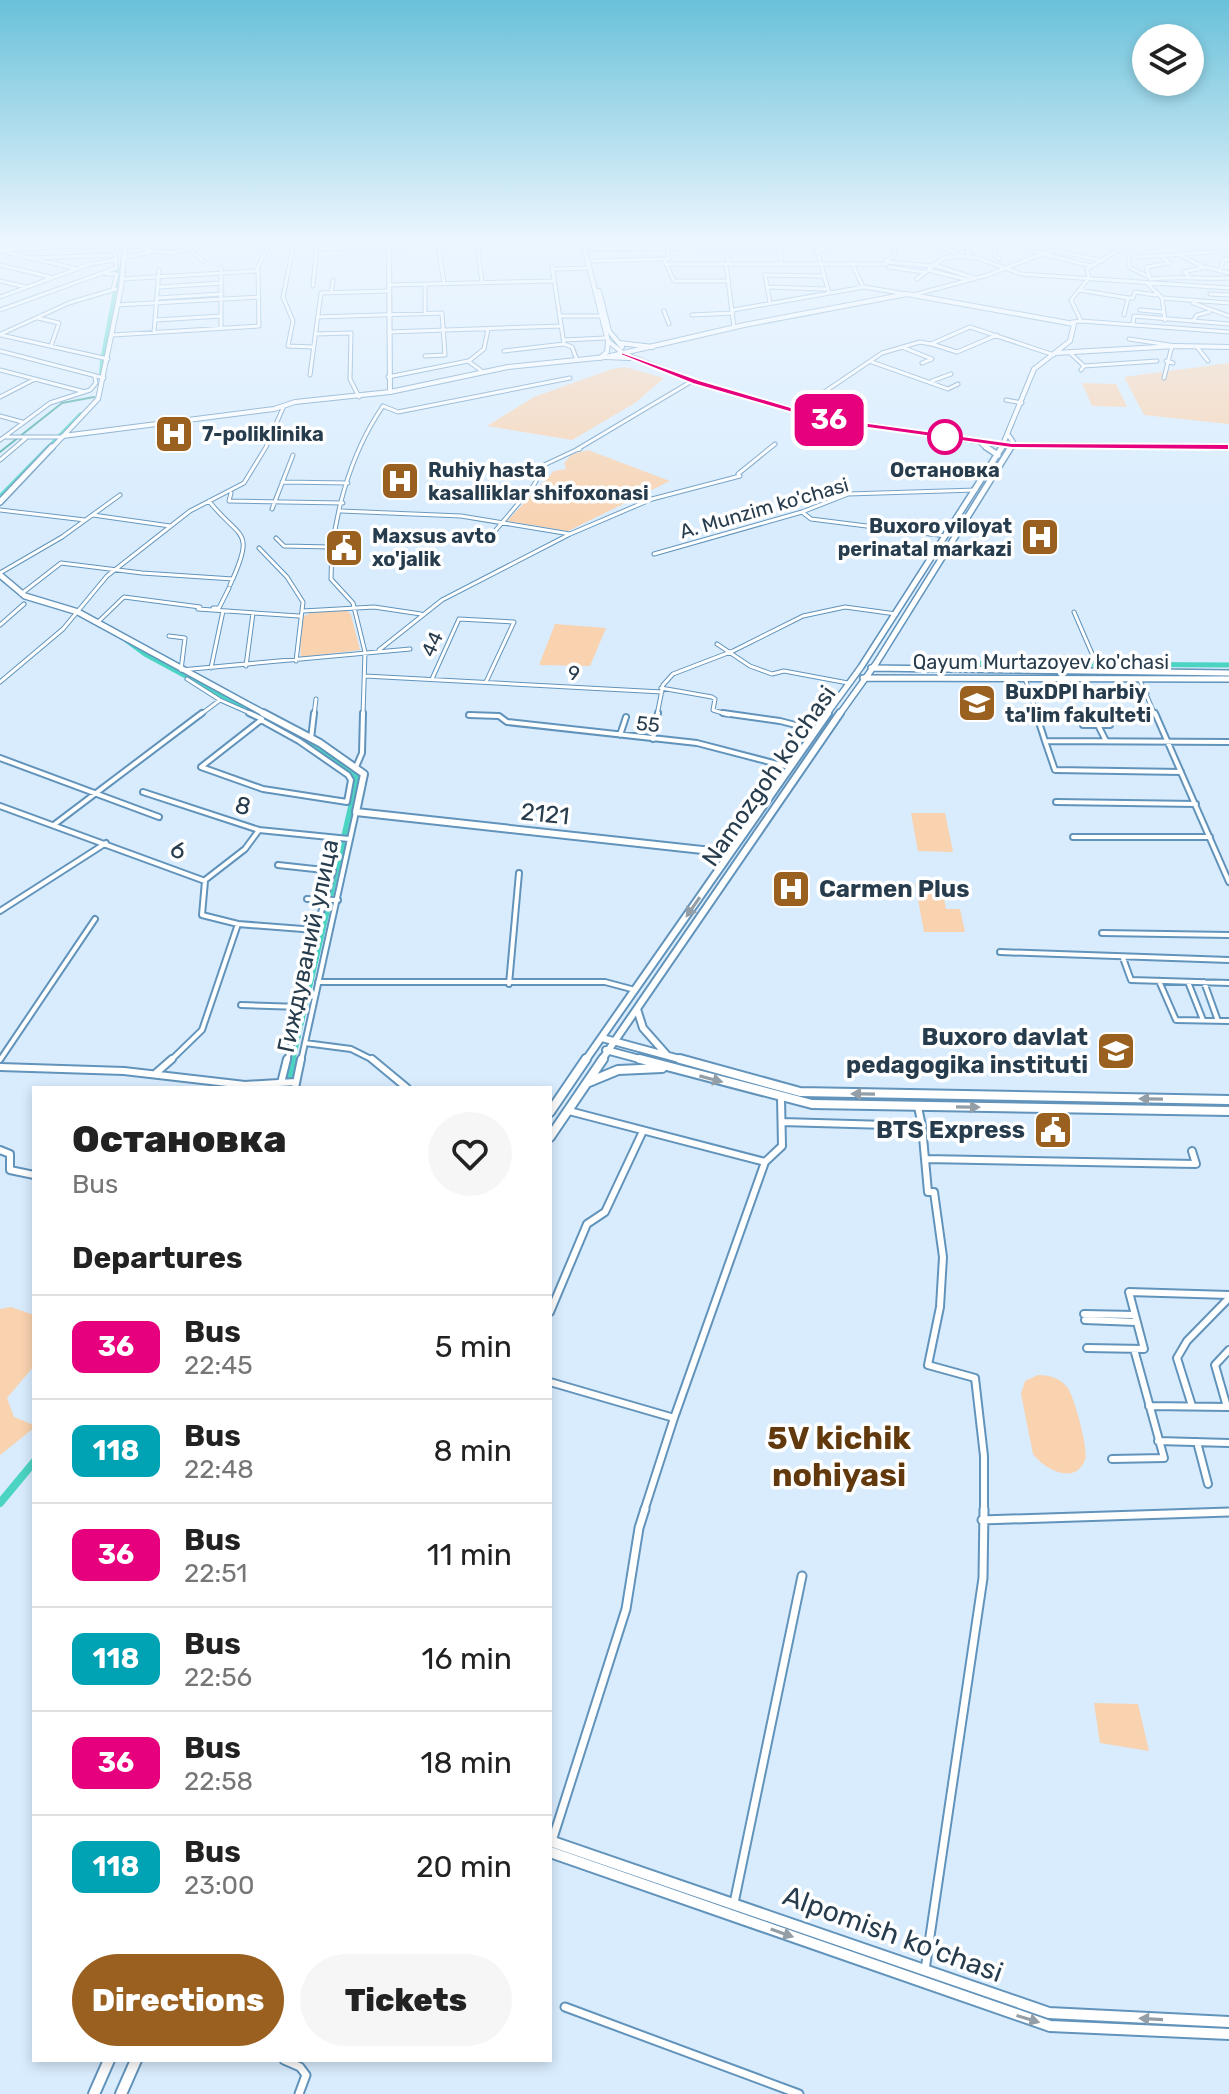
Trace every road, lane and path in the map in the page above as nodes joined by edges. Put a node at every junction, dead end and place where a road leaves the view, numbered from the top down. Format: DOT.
graph roads {
  1 [pos="606,340"];
  2 [pos="29,341"];
  3 [pos="53,341"];
  4 [pos="112,341"];
  5 [pos="291,341"];
  6 [pos="314,341"];
  7 [pos="351,341"];
  8 [pos="389,341"];
  9 [pos="444,341"];
  10 [pos="485,341"];
  11 [pos="591,341"];
  12 [pos="607,341"];
  13 [pos="680,341"];
  14 [pos="939,341"];
  15 [pos="984,341"];
  16 [pos="1014,341"];
  17 [pos="1068,341"];
  18 [pos="1140,341"];
  19 [pos="564,342"];
  20 [pos="616,342"];
  21 [pos="931,344"];
  22 [pos="51,346"];
  23 [pos="1174,346"];
  24 [pos="313,347"];
  25 [pos="901,347"];
  26 [pos="1197,347"];
  27 [pos="1229,347"];
  28 [pos="651,348"];
  29 [pos="0,351"];
  30 [pos="504,351"];
  31 [pos="627,353"];
  32 [pos="1070,353"];
  33 [pos="1055,354"];
  34 [pos="425,356"];
  35 [pos="603,358"];
  36 [pos="108,359"];
  37 [pos="639,359"];
  38 [pos="577,360"];
  39 [pos="468,361"];
  40 [pos="1157,361"];
  41 [pos="1166,361"];
  42 [pos="1208,361"];
  43 [pos="871,362"];
  44 [pos="922,363"];
  45 [pos="1173,363"];
  46 [pos="2,371"];
  47 [pos="483,372"];
  48 [pos="951,374"];
  49 [pos="310,375"];
  50 [pos="388,377"];
  51 [pos="95,378"];
  52 [pos="104,378"];
  53 [pos="570,378"];
  54 [pos="1164,378"];
  55 [pos="35,379"];
  56 [pos="932,381"];
  57 [pos="694,382"];
  58 [pos="958,384"];
  59 [pos="86,392"];
  60 [pos="390,392"];
  61 [pos="380,394"];
  62 [pos="0,397"];
  63 [pos="359,397"];
  64 [pos="1006,400"];
  65 [pos="1022,403"];
  66 [pos="383,406"];
  67 [pos="283,408"];
  68 [pos="799,409"];
  69 [pos="0,416"];
  70 [pos="23,422"];
  71 [pos="62,437"];
  72 [pos="4,438"];
  73 [pos="26,438"];
  74 [pos="974,441"];
  75 [pos="1011,441"];
  76 [pos="1004,443"];
  77 [pos="775,444"];
  78 [pos="1229,445"];
  79 [pos="293,455"];
  80 [pos="998,455"];
  81 [pos="0,460"];
  82 [pos="282,482"];
  83 [pos="348,483"];
  84 [pos="826,488"];
  85 [pos="977,490"];
  86 [pos="231,493"];
  87 [pos="120,495"];
  88 [pos="841,496"];
  89 [pos="209,501"];
  90 [pos="0,502"];
  91 [pos="275,503"];
  92 [pos="343,503"];
  93 [pos="272,509"];
  94 [pos="0,510"];
  95 [pos="341,511"];
  96 [pos="802,512"];
  97 [pos="92,515"];
  98 [pos="85,520"];
  99 [pos="501,522"];
  100 [pos="171,526"];
  101 [pos="495,531"];
  102 [pos="570,534"];
  103 [pos="276,538"];
  104 [pos="949,539"];
  105 [pos="330,547"];
  106 [pos="259,548"];
  107 [pos="654,554"];
  108 [pos="114,570"];
  109 [pos="0,574"];
  110 [pos="233,579"];
  111 [pos="21,594"];
  112 [pos="24,604"];
  113 [pos="200,607"];
  114 [pos="354,608"];
  115 [pos="223,611"];
  116 [pos="1074,612"];
  117 [pos="253,613"];
  118 [pos="301,613"];
  119 [pos="76,614"];
  120 [pos="421,614"];
  121 [pos="896,614"];
  122 [pos="98,622"];
  123 [pos="0,625"];
  124 [pos="169,636"];
  125 [pos="717,644"];
  126 [pos="410,649"];
  127 [pos="378,650"];
  128 [pos="365,652"];
  129 [pos="732,652"];
  130 [pos="296,661"];
  131 [pos="1151,662"];
  132 [pos="246,666"];
  133 [pos="1097,666"];
  134 [pos="861,667"];
  135 [pos="211,668"];
  136 [pos="872,668"];
  137 [pos="181,670"];
  138 [pos="365,676"];
  139 [pos="1146,676"];
  140 [pos="1229,676"];
  141 [pos="864,678"];
  142 [pos="1025,678"];
  143 [pos="1139,678"];
  144 [pos="187,679"];
  145 [pos="432,679"];
  146 [pos="850,680"];
  147 [pos="0,682"];
  148 [pos="486,682"];
  149 [pos="662,690"];
  150 [pos="1029,694"];
  151 [pos="1147,694"];
  152 [pos="316,699"];
  153 [pos="220,700"];
  154 [pos="469,715"];
  155 [pos="626,717"];
  156 [pos="263,718"];
  157 [pos="1083,725"];
  158 [pos="1098,725"];
  159 [pos="1110,725"];
  160 [pos="815,730"];
  161 [pos="620,735"];
  162 [pos="311,739"];
  163 [pos="653,739"];
  164 [pos="1045,741"];
  165 [pos="1106,741"];
  166 [pos="1168,742"];
  167 [pos="1229,742"];
  168 [pos="0,758"];
  169 [pos="356,767"];
  170 [pos="789,767"];
  171 [pos="1181,772"];
  172 [pos="143,792"];
  173 [pos="97,793"];
  174 [pos="347,802"];
  175 [pos="1056,802"];
  176 [pos="1196,804"];
  177 [pos="0,806"];
  178 [pos="356,807"];
  179 [pos="159,817"];
  180 [pos="54,825"];
  181 [pos="259,830"];
  182 [pos="1073,837"];
  183 [pos="1210,837"];
  184 [pos="349,839"];
  185 [pos="106,843"];
  186 [pos="730,853"];
  187 [pos="1221,862"];
  188 [pos="1229,862"];
  189 [pos="278,865"];
  190 [pos="519,873"];
  191 [pos="205,881"];
  192 [pos="1229,882"];
  193 [pos="307,899"];
  194 [pos="327,900"];
  195 [pos="337,900"];
  196 [pos="0,911"];
  197 [pos="95,919"];
  198 [pos="238,924"];
  199 [pos="1102,933"];
  200 [pos="1229,935"];
  201 [pos="1000,952"];
  202 [pos="1123,958"];
  203 [pos="1229,960"];
  204 [pos="1159,981"];
  205 [pos="318,982"];
  206 [pos="1188,982"];
  207 [pos="1204,982"];
  208 [pos="1229,983"];
  209 [pos="509,984"];
  210 [pos="635,990"];
  211 [pos="241,1005"];
  212 [pos="637,1006"];
  213 [pos="1203,1020"];
  214 [pos="1218,1021"];
  215 [pos="1229,1021"];
  216 [pos="602,1038"];
  217 [pos="614,1042"];
  218 [pos="305,1043"];
  219 [pos="596,1047"];
  220 [pos="609,1051"];
  221 [pos="670,1057"];
  222 [pos="0,1060"];
  223 [pos="0,1067"];
  224 [pos="670,1068"];
  225 [pos="155,1074"];
  226 [pos="283,1082"];
  227 [pos="295,1084"];
  228 [pos="405,1086"];
  229 [pos="584,1086"];
  230 [pos="781,1098"];
  231 [pos="1228,1105"];
  232 [pos="918,1106"];
  233 [pos="552,1109"];
  234 [pos="568,1110"];
  235 [pos="782,1122"];
  236 [pos="922,1126"];
  237 [pos="643,1131"];
  238 [pos="552,1134"];
  239 [pos="0,1150"];
  240 [pos="1192,1151"];
  241 [pos="926,1159"];
  242 [pos="765,1162"];
  243 [pos="32,1175"];
  244 [pos="1229,1296"];
  245 [pos="552,1307"];
  246 [pos="1084,1317"];
  247 [pos="1135,1318"];
  248 [pos="1087,1348"];
  249 [pos="1134,1349"];
  250 [pos="1229,1350"];
  251 [pos="552,1383"];
  252 [pos="1149,1406"];
  253 [pos="1192,1406"];
  254 [pos="1228,1407"];
  255 [pos="674,1418"];
  256 [pos="1158,1441"];
  257 [pos="1197,1442"];
  258 [pos="1229,1443"];
  259 [pos="1112,1459"];
  260 [pos="1208,1484"];
  261 [pos="1229,1512"];
  262 [pos="982,1520"];
  263 [pos="802,1576"];
  264 [pos="552,1842"];
  265 [pos="552,1845"];
  266 [pos="552,1845"];
  267 [pos="734,1903"];
  268 [pos="735,1916"];
  269 [pos="923,1976"];
  270 [pos="565,2007"];
  271 [pos="1229,2022"];
  272 [pos="1229,2034"];
  273 [pos="108,2062"];
  274 [pos="135,2062"];
  275 [pos="289,2062"];
  276 [pos="94,2094"];
  277 [pos="121,2094"];
  278 [pos="299,2094"];
  279 [pos="799,2094"];
  1 -- 35 [label="main road"];
  2 -- 22 [label="street"];
  3 -- 22 [label="street"];
  4 -- 36 [label="street"];
  5 -- 24 [label="street"];
  6 -- 24 [label="street"];
  7 -- 63 [label="street"];
  8 -- 50 [label="street"];
  9 -- 34 [label="street"];
  10 -- 39 [label="street"];
  11 -- 19 [label="street"];
  12 -- 31 [label="main road"];
  13 -- 28 [label="street"];
  14 -- 21 [label="street"];
  15 -- 21 [label="street"];
  16 -- 33 [label="street"];
  17 -- 33 [label="street, Namozgoh ko'chasi"];
  18 -- 23 [label="street"];
  19 -- 30 [label="street"];
  19 -- 38 [label="street"];
  20 -- 28 [label="main road"];
  20 -- 31 [label="main road"];
  21 -- 25 [label="street"];
  22 -- 36 [label="street"];
  23 -- 26 [label="street"];
  23 -- 32 [label="street"];
  23 -- 41 [label="street"];
  24 -- 49 [label="street"];
  25 -- 43 [label="street"];
  25 -- 44 [label="street"];
  26 -- 27 [label="street"];
  26 -- 42 [label="street"];
  28 -- 31 [label="street"];
  28 -- 37 [label="main road"];
  29 -- 51 [label="street"];
  31 -- 35 [label="street"];
  31 -- 37 [label="main road"];
  32 -- 33 [label="street"];
  32 -- 40 [label="street"];
  33 -- 65 [label="street, Namozgoh ko'chasi"];
  35 -- 37 [label="main road"];
  35 -- 38 [label="street"];
  36 -- 52 [label="street"];
  37 -- 57 [label="main road"];
  37 -- 68 [label="main road"];
  38 -- 47 [label="street"];
  39 -- 47 [label="street"];
  39 -- 50 [label="street"];
  41 -- 45 [label="street"];
  41 -- 54 [label="street"];
  43 -- 56 [label="street"];
  43 -- 68 [label="street"];
  46 -- 55 [label="street"];
  47 -- 60 [label="street"];
  48 -- 56 [label="street"];
  50 -- 60 [label="street"];
  51 -- 52 [label="street"];
  51 -- 59 [label="street"];
  52 -- 71 [label="street"];
  53 -- 66 [label="street"];
  55 -- 59 [label="street"];
  55 -- 62 [label="street"];
  56 -- 58 [label="street"];
  57 -- 74 [label="main road"];
  57 -- 99 [label="street"];
  59 -- 70 [label="street"];
  60 -- 61 [label="street"];
  61 -- 63 [label="street"];
  61 -- 66 [label="street"];
  63 -- 67 [label="street"];
  64 -- 65 [label="street"];
  65 -- 75 [label="street, Namozgoh ko'chasi"];
  66 -- 83 [label="street"];
  67 -- 71 [label="street"];
  67 -- 86 [label="street"];
  68 -- 76 [label="main road"];
  69 -- 70 [label="street"];
  70 -- 72 [label="street"];
  71 -- 73 [label="street"];
  71 -- 90 [label="street"];
  72 -- 73 [label="street"];
  73 -- 81 [label="street"];
  74 -- 76 [label="main road"];
  74 -- 80 [label="main road"];
  75 -- 76 [label="main road"];
  75 -- 78 [label="main road"];
  75 -- 104 [label="street, Namozgoh ko'chasi"];
  76 -- 80 [label="street, Namozgoh ko'chasi"];
  77 -- 102 [label="street"];
  79 -- 82 [label="street"];
  80 -- 85 [label="street, Namozgoh ko'chasi"];
  82 -- 83 [label="street"];
  82 -- 91 [label="street"];
  83 -- 92 [label="street"];
  84 -- 88 [label="street"];
  85 -- 88 [label="street, A. Munzim ko'chasi"];
  85 -- 104 [label="street, Namozgoh ko'chasi"];
  86 -- 89 [label="street"];
  86 -- 91 [label="street"];
  87 -- 97 [label="street"];
  88 -- 96 [label="street, A. Munzim ko'chasi"];
  89 -- 100 [label="street"];
  89 -- 110 [label="street"];
  91 -- 92 [label="street"];
  91 -- 93 [label="street"];
  92 -- 95 [label="street"];
  94 -- 98 [label="street"];
  95 -- 99 [label="street"];
  95 -- 105 [label="street"];
  96 -- 104 [label="street"];
  96 -- 107 [label="street, A. Munzim ko'chasi"];
  97 -- 98 [label="street"];
  97 -- 100 [label="street"];
  98 -- 109 [label="street"];
  99 -- 101 [label="street"];
  99 -- 102 [label="street"];
  100 -- 108 [label="street"];
  102 -- 120 [label="street"];
  103 -- 105 [label="street"];
  104 -- 121 [label="street, Namozgoh ko'chasi"];
  104 -- 136 [label="street, Namozgoh ko'chasi"];
  105 -- 114 [label="street"];
  106 -- 118 [label="street"];
  108 -- 110 [label="street"];
  108 -- 111 [label="street"];
  108 -- 119 [label="street"];
  109 -- 111 [label="street"];
  110 -- 113 [label="street"];
  111 -- 119 [label="street"];
  112 -- 123 [label="street"];
  113 -- 115 [label="street"];
  113 -- 122 [label="street"];
  114 -- 118 [label="street"];
  114 -- 120 [label="street"];
  114 -- 128 [label="street"];
  115 -- 117 [label="street"];
  115 -- 135 [label="street"];
  116 -- 133 [label="street"];
  117 -- 118 [label="street"];
  117 -- 132 [label="street"];
  118 -- 130 [label="street"];
  119 -- 122 [label="street"];
  119 -- 147 [label="street"];
  120 -- 127 [label="street"];
  121 -- 129 [label="street"];
  121 -- 134 [label="street, Namozgoh ko'chasi"];
  122 -- 137 [label="street"];
  124 -- 137 [label="street"];
  125 -- 129 [label="street"];
  126 -- 127 [label="street"];
  127 -- 128 [label="street"];
  128 -- 130 [label="street"];
  128 -- 138 [label="street"];
  129 -- 146 [label="street"];
  129 -- 149 [label="street"];
  130 -- 132 [label="street"];
  131 -- 133 [label="street"];
  132 -- 135 [label="street"];
  133 -- 136 [label="street, Qayum Murtazoyev ko'chasi"];
  133 -- 139 [label="street, Qayum Murtazoyev ko'chasi"];
  134 -- 136 [label="street, Qayum Murtazoyev ko'chasi"];
  134 -- 146 [label="street, Namozgoh ko'chasi"];
  135 -- 137 [label="street"];
  136 -- 141 [label="street, Namozgoh ko'chasi"];
  137 -- 156 [label="street"];
  138 -- 145 [label="street, 9"];
  138 -- 169 [label="street"];
  139 -- 140 [label="street, Qayum Murtazoyev ko'chasi"];
  139 -- 143 [label="street, Qayum Murtazoyev ko'chasi"];
  141 -- 142 [label="street, Qayum Murtazoyev ko'chasi"];
  141 -- 146 [label="street, Qayum Murtazoyev ko'chasi"];
  141 -- 212 [label="street, Namozgoh ko'chasi"];
  142 -- 143 [label="street, Qayum Murtazoyev ko'chasi"];
  142 -- 150 [label="street"];
  143 -- 151 [label="street"];
  144 -- 153 [label="street"];
  145 -- 148 [label="street, 9"];
  145 -- 148 [label="street, 44"];
  146 -- 160 [label="street, Namozgoh ko'chasi"];
  148 -- 149 [label="street, 9"];
  149 -- 160 [label="street, 9"];
  149 -- 163 [label="street"];
  150 -- 151 [label="street"];
  150 -- 164 [label="street"];
  151 -- 166 [label="street"];
  152 -- 162 [label="street"];
  153 -- 156 [label="street"];
  153 -- 173 [label="street"];
  154 -- 161 [label="street, 55"];
  155 -- 161 [label="street"];
  156 -- 162 [label="street"];
  156 -- 174 [label="street"];
  156 -- 174 [label="street"];
  157 -- 158 [label="street"];
  158 -- 159 [label="street"];
  158 -- 165 [label="street"];
  160 -- 170 [label="street, Namozgoh ko'chasi"];
  161 -- 163 [label="street, 55"];
  162 -- 169 [label="street"];
  163 -- 170 [label="street, 55"];
  164 -- 165 [label="street"];
  164 -- 171 [label="street"];
  165 -- 166 [label="street"];
  166 -- 167 [label="street"];
  166 -- 171 [label="street"];
  168 -- 173 [label="street, 6"];
  169 -- 178 [label="street"];
  170 -- 186 [label="street, Namozgoh ko'chasi"];
  171 -- 176 [label="street"];
  172 -- 181 [label="street, 8"];
  173 -- 179 [label="street, 6"];
  173 -- 180 [label="street"];
  174 -- 178 [label="street"];
  175 -- 176 [label="street"];
  176 -- 183 [label="street"];
  177 -- 180 [label="street, 6"];
  178 -- 184 [label="street, Гиждуваний улица"];
  178 -- 186 [label="street, 2121"];
  180 -- 185 [label="street, 6"];
  181 -- 184 [label="street, 8"];
  181 -- 191 [label="street"];
  182 -- 183 [label="street"];
  183 -- 187 [label="street"];
  184 -- 195 [label="street, Гиждуваний улица"];
  185 -- 191 [label="street, 6"];
  185 -- 196 [label="street"];
  186 -- 210 [label="street, Namozgoh ko'chasi, one-way"];
  187 -- 188 [label="street"];
  187 -- 192 [label="street"];
  189 -- 194 [label="street"];
  190 -- 209 [label="street"];
  191 -- 198 [label="street, 6"];
  193 -- 194 [label="street"];
  194 -- 195 [label="street"];
  194 -- 198 [label="street, 6"];
  195 -- 205 [label="street, Гиждуваний улица"];
  197 -- 222 [label="street"];
  198 -- 225 [label="street"];
  199 -- 200 [label="street"];
  201 -- 202 [label="street"];
  202 -- 203 [label="street"];
  202 -- 204 [label="street"];
  204 -- 206 [label="street"];
  204 -- 213 [label="street"];
  205 -- 209 [label="street"];
  205 -- 218 [label="street, Гиждуваний улица"];
  206 -- 207 [label="street"];
  206 -- 213 [label="street"];
  207 -- 208 [label="street"];
  207 -- 214 [label="street"];
  209 -- 210 [label="street"];
  210 -- 216 [label="street, Namozgoh ko'chasi"];
  211 -- 226 [label="street"];
  212 -- 217 [label="street, Namozgoh ko'chasi"];
  212 -- 221 [label="street"];
  213 -- 214 [label="street"];
  214 -- 215 [label="street"];
  216 -- 217 [label="street"];
  216 -- 219 [label="street, Namozgoh ko'chasi"];
  217 -- 220 [label="street, Namozgoh ko'chasi"];
  217 -- 221 [label="street"];
  218 -- 227 [label="street, Гиждуваний улица"];
  218 -- 228 [label="street"];
  219 -- 220 [label="street"];
  219 -- 233 [label="street, Namozgoh ko'chasi"];
  220 -- 224 [label="street"];
  220 -- 229 [label="street, Namozgoh ko'chasi"];
  231 -- 221 [label="street, one-way"];
  223 -- 225 [label="street"];
  224 -- 229 [label="street"];
  224 -- 230 [label="street, one-way"];
  225 -- 226 [label="street"];
  226 -- 227 [label="street"];
  229 -- 234 [label="street, Namozgoh ko'chasi"];
  230 -- 232 [label="street"];
  230 -- 235 [label="street"];
  232 -- 231 [label="street, one-way"];
  232 -- 236 [label="street"];
  234 -- 237 [label="street"];
  234 -- 238 [label="street, Namozgoh ko'chasi"];
  235 -- 236 [label="street"];
  235 -- 242 [label="street"];
  236 -- 241 [label="street"];
  237 -- 242 [label="street"];
  237 -- 245 [label="street"];
  239 -- 243 [label="street"];
  240 -- 241 [label="street"];
  241 -- 262 [label="street"];
  242 -- 255 [label="street"];
  244 -- 247 [label="street"];
  244 -- 253 [label="street"];
  246 -- 247 [label="street"];
  247 -- 249 [label="street"];
  248 -- 249 [label="street"];
  249 -- 252 [label="street"];
  250 -- 254 [label="street"];
  251 -- 255 [label="street"];
  252 -- 253 [label="street"];
  252 -- 256 [label="street"];
  253 -- 254 [label="street"];
  255 -- 264 [label="street"];
  256 -- 257 [label="street"];
  256 -- 259 [label="street"];
  257 -- 258 [label="street"];
  257 -- 260 [label="street"];
  261 -- 262 [label="street"];
  262 -- 269 [label="street"];
  263 -- 267 [label="street"];
  265 -- 267 [label="street, Alpomish ko'chasi"];
  266 -- 268 [label="street"];
  267 -- 268 [label="street"];
  267 -- 269 [label="street, Alpomish ko'chasi"];
  268 -- 269 [label="street, one-way"];
  271 -- 269 [label="street, Alpomish ko'chasi, one-way"];
  269 -- 272 [label="street, one-way"];
  270 -- 279 [label="street"];
  273 -- 276 [label="street"];
  274 -- 277 [label="street"];
  275 -- 278 [label="street"];
}
